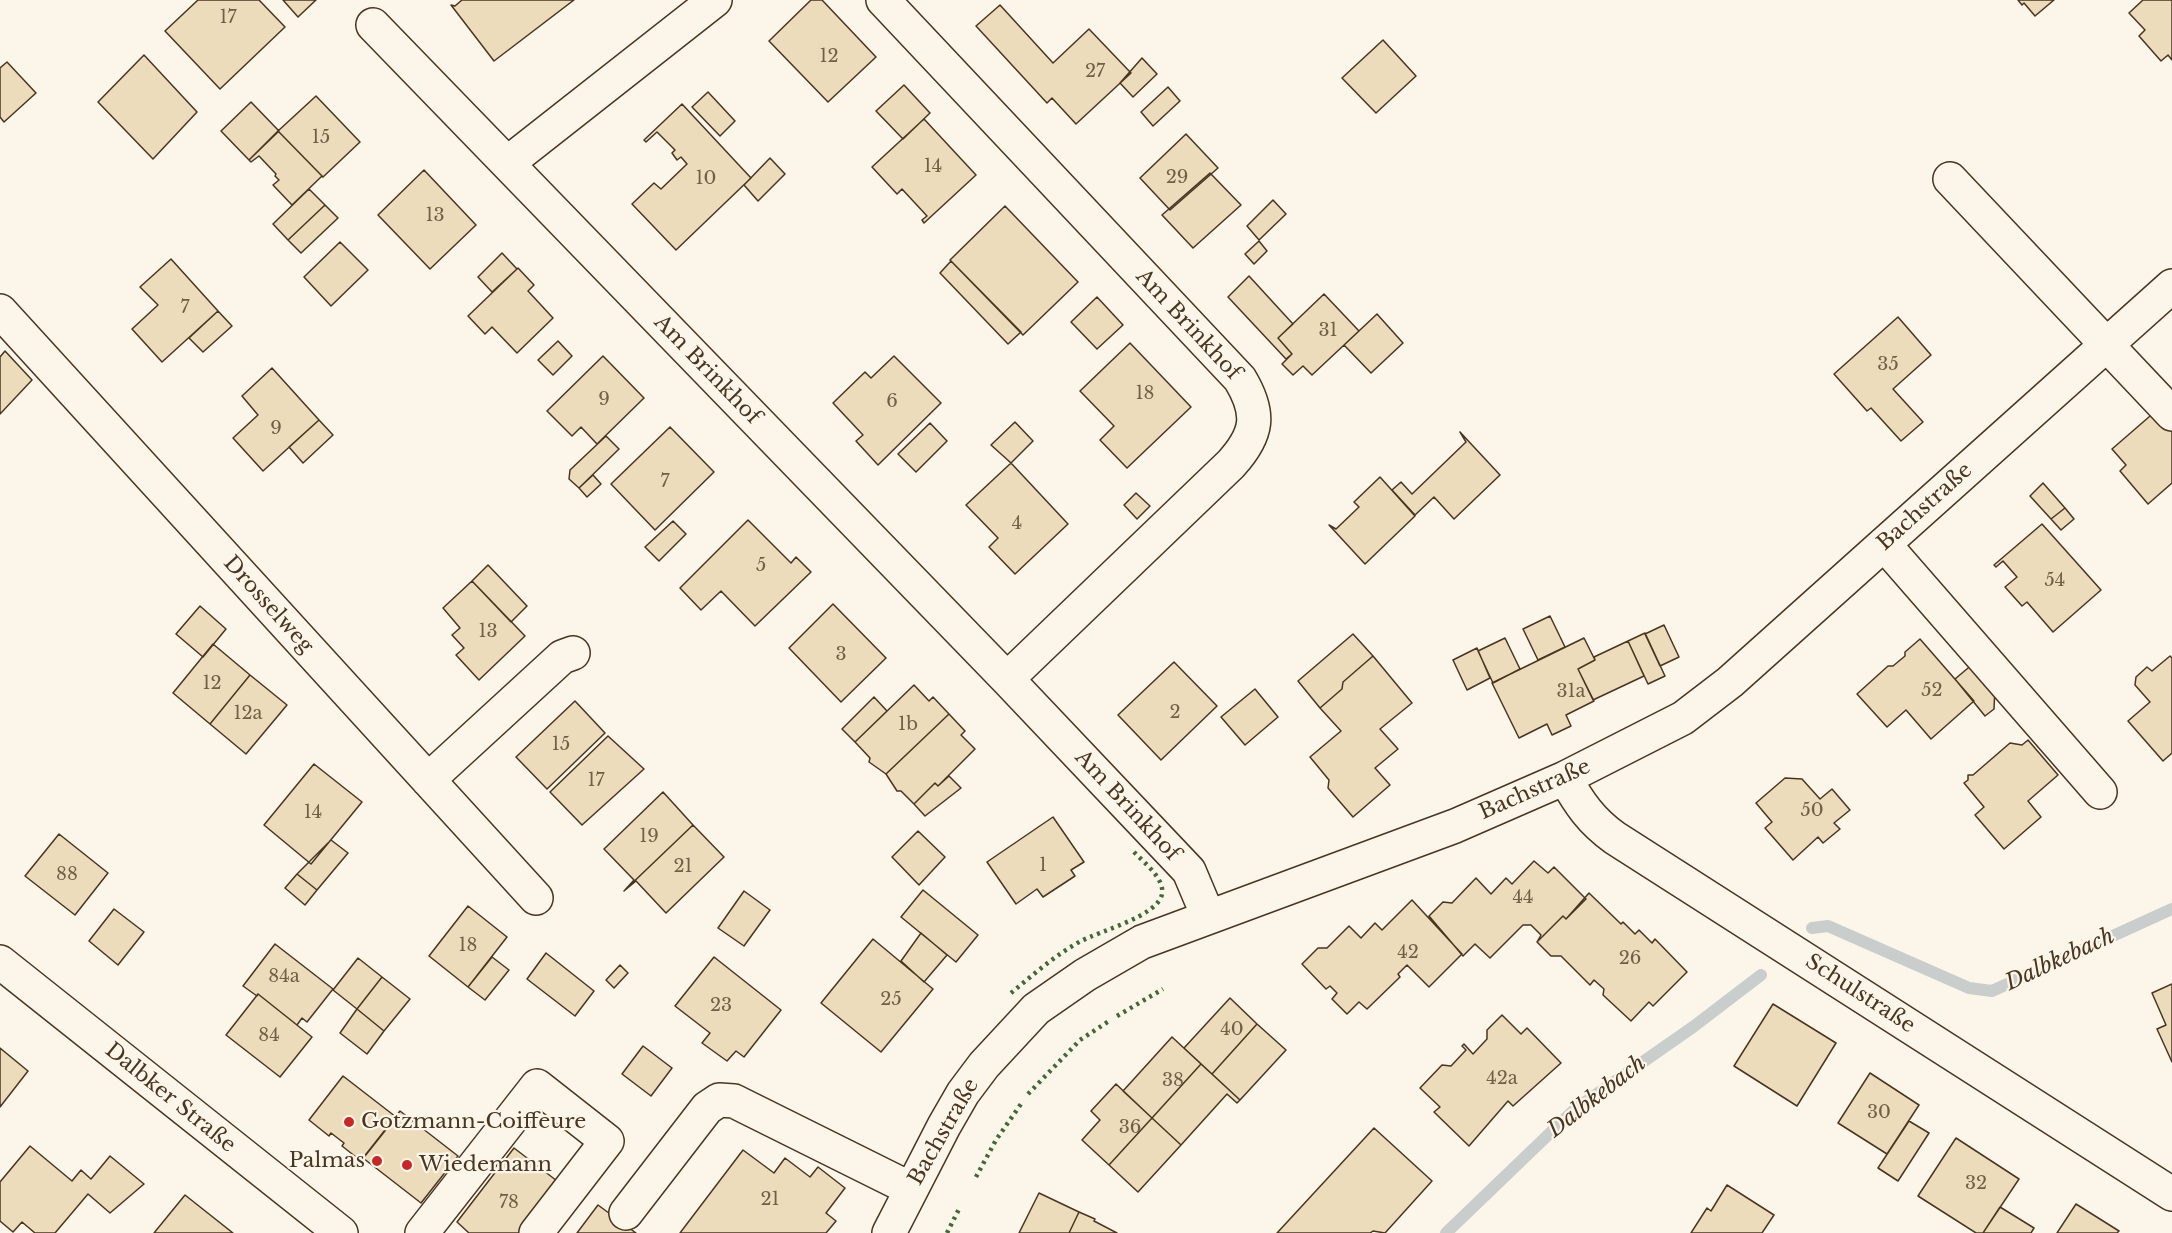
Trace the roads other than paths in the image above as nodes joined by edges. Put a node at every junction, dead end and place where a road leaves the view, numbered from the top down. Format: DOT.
graph roads {
  1 [pos="715,0"];
  2 [pos="884,0"];
  3 [pos="374,25"];
  4 [pos="509,162"];
  5 [pos="1950,179"];
  6 [pos="2172,286"];
  7 [pos="0,311"];
  8 [pos="2106,344"];
  9 [pos="2172,414"];
  10 [pos="1884,544"];
  11 [pos="573,653"];
  12 [pos="1007,679"];
  13 [pos="1565,778"];
  14 [pos="428,780"];
  15 [pos="2100,792"];
  16 [pos="536,898"];
  17 [pos="1208,916"];
  18 [pos="0,962"];
  19 [pos="911,1189"];
  20 [pos="2172,1194"];
  21 [pos="627,1212"];
  22 [pos="341,1233"];
  23 [pos="422,1233"];
  24 [pos="536,1233"];
  25 [pos="889,1233"];
  1 -- 4 [label="street"];
  2 -- 12 [label="street, Am Brinkhof"];
  3 -- 4 [label="street, Am Brinkhof"];
  4 -- 12 [label="street, Am Brinkhof"];
  5 -- 8 [label="street"];
  6 -- 8 [label="street, Bachstraße"];
  7 -- 14 [label="street, Drosselweg"];
  8 -- 9 [label="street"];
  8 -- 10 [label="street, Bachstraße"];
  10 -- 13 [label="street, Bachstraße"];
  10 -- 15 [label="street"];
  11 -- 14 [label="street"];
  12 -- 17 [label="street, Am Brinkhof"];
  13 -- 17 [label="street, Bachstraße"];
  13 -- 20 [label="street, Schulstraße"];
  14 -- 16 [label="street, Drosselweg"];
  17 -- 19 [label="street, Bachstraße"];
  18 -- 22 [label="street, Dalbker Straße"];
  19 -- 21 [label="street"];
  19 -- 25 [label="street, Bachstraße"];
  23 -- 24 [label="street"];
}
